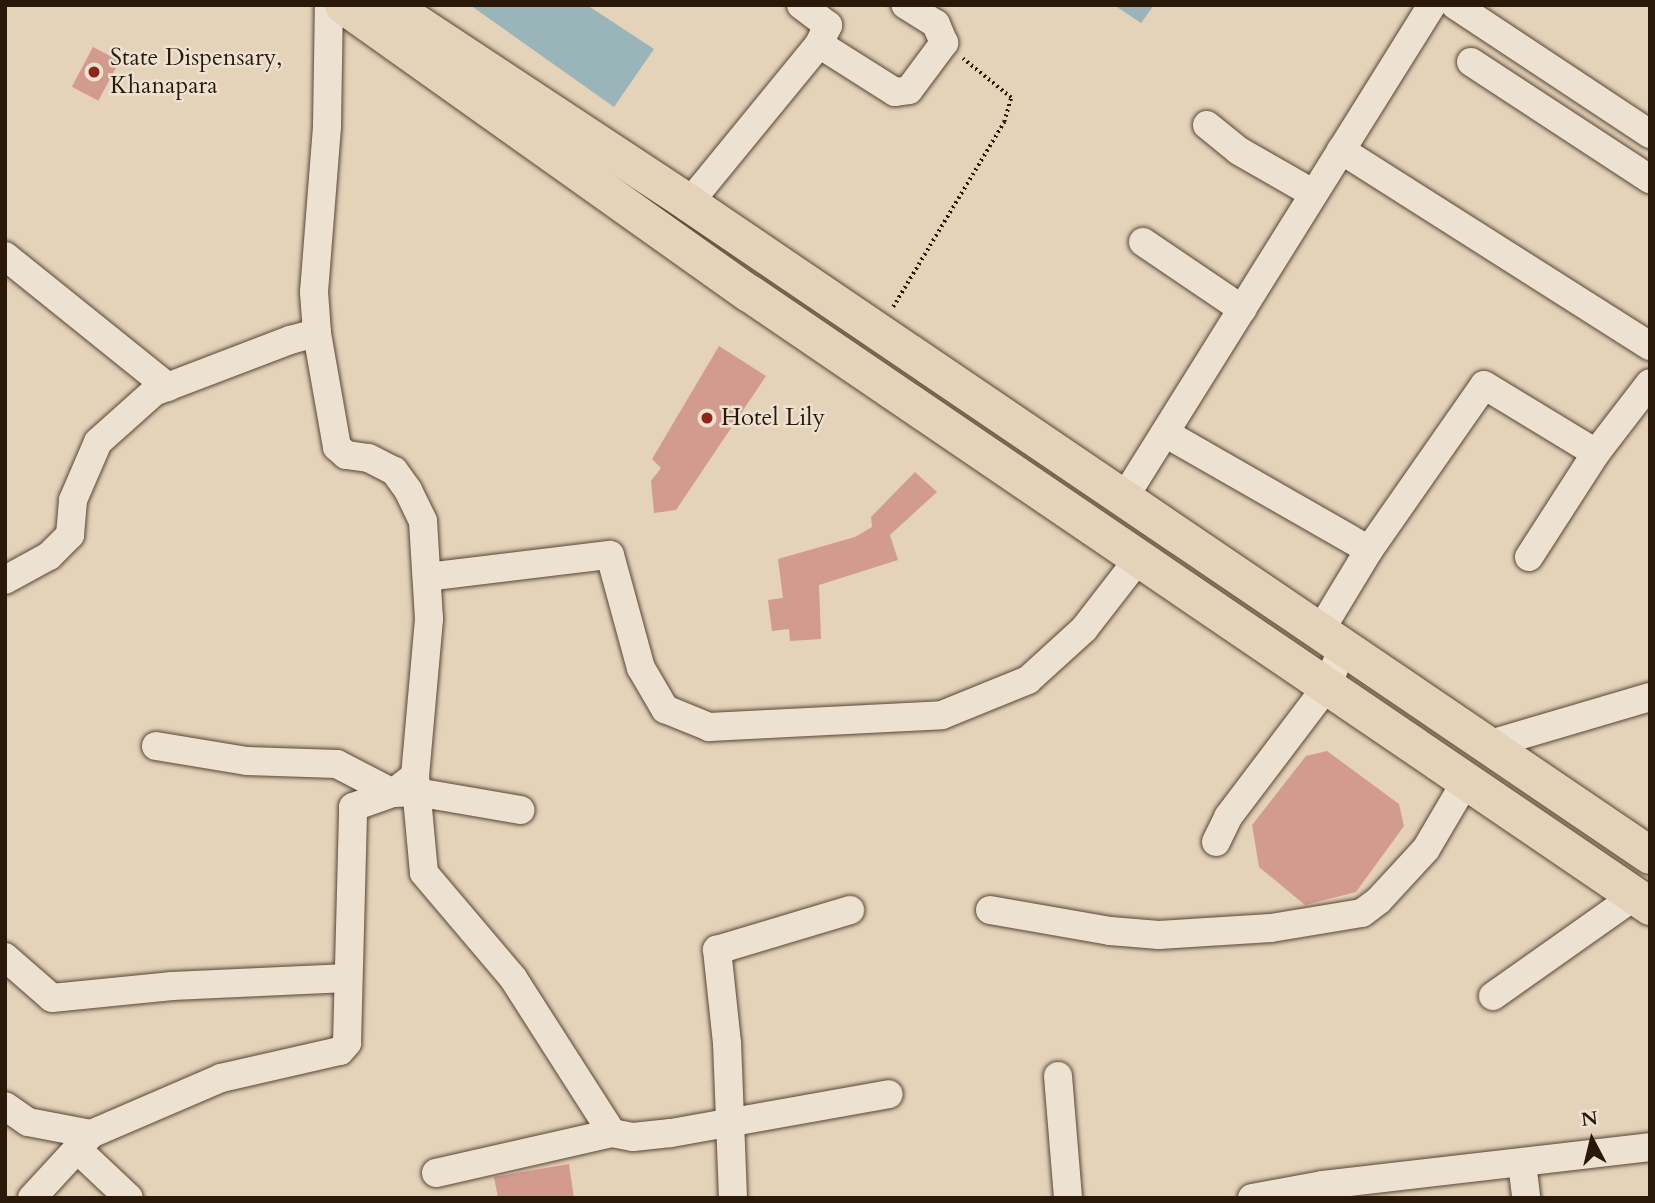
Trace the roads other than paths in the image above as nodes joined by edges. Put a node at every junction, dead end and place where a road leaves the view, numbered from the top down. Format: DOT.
graph roads {
  1 [pos="329,5"];
  2 [pos="343,5"];
  3 [pos="389,5"];
  4 [pos="801,5"];
  5 [pos="1432,5"];
  6 [pos="1455,5"];
  7 [pos="917,8"];
  8 [pos="819,44"];
  9 [pos="1471,62"];
  10 [pos="1207,125"];
  11 [pos="1650,134"];
  12 [pos="1342,150"];
  13 [pos="1650,179"];
  14 [pos="1314,194"];
  15 [pos="689,203"];
  16 [pos="1143,242"];
  17 [pos="5,256"];
  18 [pos="1242,310"];
  19 [pos="317,333"];
  20 [pos="1650,346"];
  21 [pos="1650,383"];
  22 [pos="168,387"];
  23 [pos="1165,433"];
  24 [pos="1596,453"];
  25 [pos="1124,498"];
  26 [pos="1369,550"];
  27 [pos="1529,557"];
  28 [pos="1139,558"];
  29 [pos="427,577"];
  30 [pos="5,580"];
  31 [pos="1331,639"];
  32 [pos="1327,686"];
  33 [pos="1650,697"];
  34 [pos="1487,745"];
  35 [pos="156,746"];
  36 [pos="1466,781"];
  37 [pos="408,787"];
  38 [pos="520,810"];
  39 [pos="1216,842"];
  40 [pos="1650,855"];
  41 [pos="1642,901"];
  42 [pos="850,910"];
  43 [pos="990,910"];
  44 [pos="5,957"];
  45 [pos="348,978"];
  46 [pos="1493,996"];
  47 [pos="1058,1076"];
  48 [pos="889,1094"];
  49 [pos="5,1106"];
  50 [pos="730,1122"];
  51 [pos="612,1133"];
  52 [pos="84,1141"];
  53 [pos="1650,1147"];
  54 [pos="1522,1163"];
  55 [pos="436,1173"];
  56 [pos="1342,1190"];
  57 [pos="32,1198"];
  58 [pos="129,1198"];
  59 [pos="733,1198"];
  60 [pos="1068,1198"];
  61 [pos="1252,1198"];
  62 [pos="1526,1198"];
  1 -- 19 [label="street"];
  2 -- 28 [label="main road"];
  3 -- 15 [label="main road"];
  4 -- 8 [label="street"];
  5 -- 12 [label="street"];
  6 -- 11 [label="street"];
  7 -- 8 [label="street"];
  8 -- 15 [label="street"];
  9 -- 13 [label="street"];
  10 -- 14 [label="street"];
  12 -- 14 [label="street"];
  12 -- 20 [label="street"];
  14 -- 18 [label="street"];
  15 -- 25 [label="main road"];
  16 -- 18 [label="street"];
  17 -- 22 [label="street"];
  18 -- 23 [label="street"];
  19 -- 22 [label="street"];
  19 -- 29 [label="street"];
  21 -- 24 [label="street"];
  22 -- 30 [label="street"];
  23 -- 25 [label="street"];
  23 -- 26 [label="street"];
  24 -- 26 [label="street"];
  24 -- 27 [label="street"];
  25 -- 31 [label="main road"];
  26 -- 31 [label="street"];
  28 -- 29 [label="street"];
  28 -- 32 [label="main road"];
  29 -- 37 [label="street"];
  31 -- 32 [label="street"];
  31 -- 34 [label="main road"];
  32 -- 36 [label="main road"];
  32 -- 39 [label="street"];
  33 -- 34 [label="street"];
  34 -- 40 [label="main road"];
  35 -- 37 [label="street"];
  36 -- 41 [label="main road"];
  36 -- 43 [label="street"];
  37 -- 38 [label="street"];
  37 -- 45 [label="street"];
  37 -- 51 [label="street"];
  41 -- 46 [label="street"];
  42 -- 50 [label="street"];
  44 -- 45 [label="street"];
  45 -- 52 [label="street"];
  47 -- 60 [label="street"];
  48 -- 50 [label="street"];
  49 -- 52 [label="street"];
  50 -- 51 [label="street"];
  50 -- 59 [label="street"];
  51 -- 55 [label="street"];
  52 -- 57 [label="street"];
  52 -- 58 [label="street"];
  53 -- 54 [label="street"];
  54 -- 56 [label="street"];
  54 -- 62 [label="street"];
  56 -- 61 [label="street"];
}
